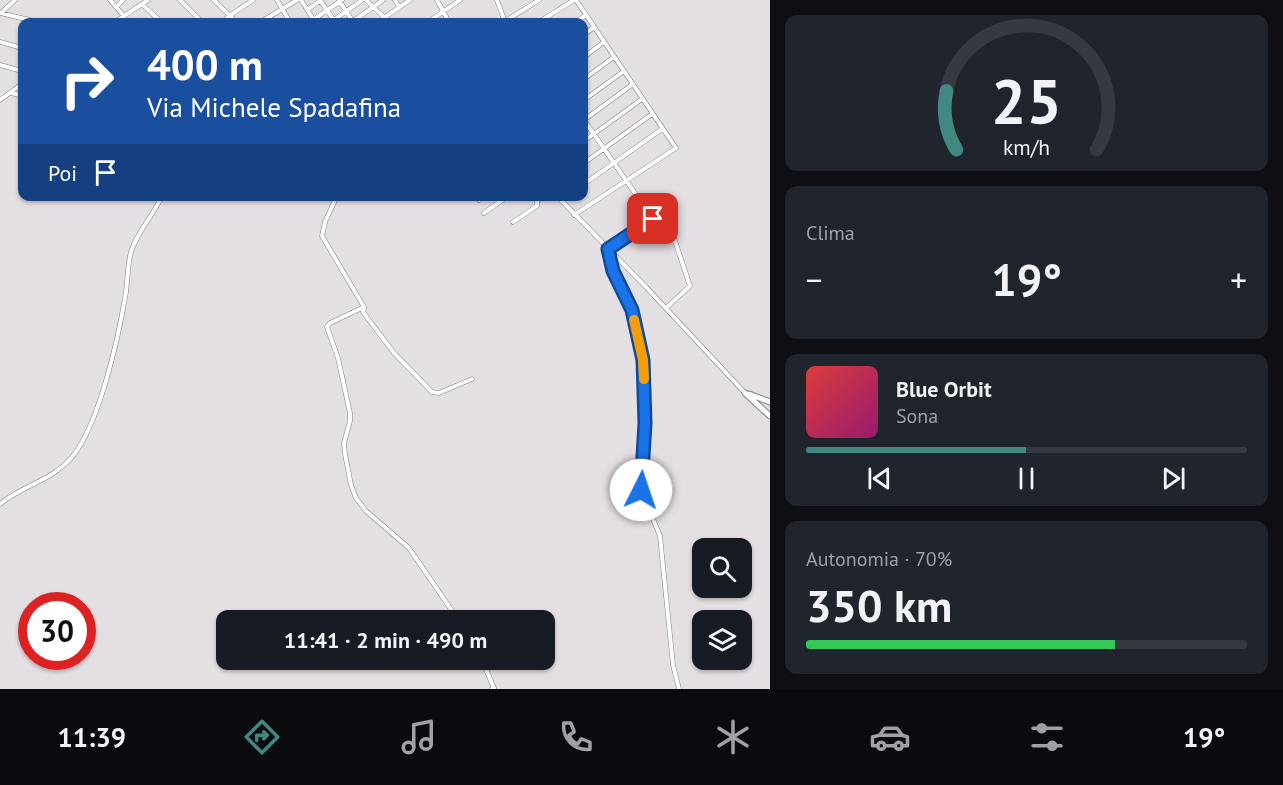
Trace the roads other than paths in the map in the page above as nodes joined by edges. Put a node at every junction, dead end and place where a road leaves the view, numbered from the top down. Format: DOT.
graph roads {
  1 [pos="15,0"];
  2 [pos="110,0"];
  3 [pos="123,0"];
  4 [pos="148,0"];
  5 [pos="180,0"];
  6 [pos="222,0"];
  7 [pos="253,0"];
  8 [pos="278,0"];
  9 [pos="299,0"];
  10 [pos="321,0"];
  11 [pos="340,0"];
  12 [pos="364,0"];
  13 [pos="383,0"];
  14 [pos="394,0"];
  15 [pos="410,0"];
  16 [pos="437,0"];
  17 [pos="460,0"];
  18 [pos="497,0"];
  19 [pos="539,0"];
  20 [pos="575,0"];
  21 [pos="215,2"];
  22 [pos="142,3"];
  23 [pos="116,7"];
  24 [pos="373,7"];
  25 [pos="399,7"];
  26 [pos="282,9"];
  27 [pos="307,10"];
  28 [pos="327,10"];
  29 [pos="346,11"];
  30 [pos="444,11"];
  31 [pos="1,13"];
  32 [pos="586,15"];
  33 [pos="124,16"];
  34 [pos="230,16"];
  35 [pos="22,18"];
  36 [pos="121,18"];
  37 [pos="157,18"];
  38 [pos="198,18"];
  39 [pos="267,18"];
  40 [pos="288,18"];
  41 [pos="311,18"];
  42 [pos="318,18"];
  43 [pos="331,18"];
  44 [pos="338,18"];
  45 [pos="350,18"];
  46 [pos="358,18"];
  47 [pos="382,18"];
  48 [pos="384,18"];
  49 [pos="434,18"];
  50 [pos="447,18"];
  51 [pos="503,18"];
  52 [pos="510,18"];
  53 [pos="545,18"];
  54 [pos="582,18"];
  55 [pos="594,27"];
  56 [pos="588,32"];
  57 [pos="0,42"];
  58 [pos="604,42"];
  59 [pos="18,47"];
  60 [pos="588,54"];
  61 [pos="614,57"];
  62 [pos="0,65"];
  63 [pos="18,70"];
  64 [pos="624,71"];
  65 [pos="588,76"];
  66 [pos="633,84"];
  67 [pos="18,87"];
  68 [pos="11,92"];
  69 [pos="3,95"];
  70 [pos="18,95"];
  71 [pos="588,97"];
  72 [pos="642,99"];
  73 [pos="0,100"];
  74 [pos="652,114"];
  75 [pos="588,117"];
  76 [pos="588,126"];
  77 [pos="662,129"];
  78 [pos="593,134"];
  79 [pos="588,138"];
  80 [pos="603,148"];
  81 [pos="588,160"];
  82 [pos="614,163"];
  83 [pos="627,180"];
  84 [pos="588,181"];
  85 [pos="159,201"];
  86 [pos="334,201"];
  87 [pos="501,201"];
  88 [pos="536,201"];
  89 [pos="563,201"];
  90 [pos="484,213"];
  91 [pos="574,214"];
  92 [pos="653,219"];
  93 [pos="513,222"];
  94 [pos="608,249"];
  95 [pos="364,307"];
  96 [pos="666,308"];
  97 [pos="472,379"];
  98 [pos="745,393"];
  99 [pos="770,402"];
  100 [pos="770,416"];
  101 [pos="0,504"];
  102 [pos="452,610"];
  103 [pos="487,670"];
  104 [pos="492,689"];
  105 [pos="679,689"];
  1 -- 31 [label="street"];
  2 -- 23 [label="street"];
  3 -- 23 [label="street"];
  4 -- 22 [label="street"];
  5 -- 38 [label="street"];
  6 -- 21 [label="street"];
  7 -- 34 [label="street"];
  8 -- 26 [label="street"];
  9 -- 26 [label="street"];
  9 -- 27 [label="street"];
  10 -- 27 [label="street"];
  10 -- 28 [label="street"];
  11 -- 28 [label="street"];
  11 -- 29 [label="street"];
  12 -- 24 [label="street"];
  12 -- 29 [label="street"];
  13 -- 24 [label="street"];
  14 -- 25 [label="street"];
  15 -- 25 [label="street"];
  16 -- 30 [label="street"];
  17 -- 30 [label="street"];
  18 -- 51 [label="street"];
  19 -- 52 [label="street"];
  20 -- 32 [label="street"];
  20 -- 53 [label="street"];
  21 -- 34 [label="street"];
  22 -- 33 [label="street"];
  22 -- 37 [label="street"];
  23 -- 33 [label="street"];
  24 -- 46 [label="street"];
  24 -- 47 [label="street"];
  25 -- 48 [label="street"];
  26 -- 39 [label="street"];
  26 -- 40 [label="street"];
  27 -- 41 [label="street"];
  28 -- 42 [label="street"];
  28 -- 43 [label="street"];
  29 -- 44 [label="street"];
  29 -- 45 [label="street"];
  30 -- 49 [label="street"];
  30 -- 50 [label="street"];
  31 -- 35 [label="street"];
  32 -- 54 [label="street"];
  32 -- 55 [label="street"];
  33 -- 36 [label="street"];
  55 -- 56 [label="street"];
  55 -- 58 [label="street"];
  57 -- 59 [label="street"];
  58 -- 60 [label="street"];
  58 -- 61 [label="street"];
  61 -- 64 [label="street"];
  61 -- 65 [label="street"];
  62 -- 63 [label="street"];
  64 -- 66 [label="street"];
  64 -- 71 [label="street"];
  66 -- 72 [label="street"];
  66 -- 75 [label="street"];
  67 -- 68 [label="street"];
  68 -- 69 [label="street"];
  68 -- 70 [label="street"];
  69 -- 73 [label="street"];
  72 -- 74 [label="street"];
  72 -- 78 [label="street"];
  74 -- 77 [label="street"];
  74 -- 80 [label="street"];
  76 -- 78 [label="street"];
  77 -- 82 [label="street"];
  77 -- 83 [label="street"];
  78 -- 79 [label="street"];
  78 -- 80 [label="street"];
  80 -- 81 [label="street"];
  80 -- 82 [label="street"];
  82 -- 83 [label="street"];
  82 -- 84 [label="street"];
  83 -- 91 [label="street"];
  83 -- 92 [label="street"];
  85 -- 101 [label="street"];
  86 -- 95 [label="street"];
  87 -- 90 [label="street"];
  88 -- 93 [label="street"];
  89 -- 91 [label="street"];
  91 -- 94 [label="street"];
  92 -- 94 [label="street"];
  92 -- 96 [label="street"];
  94 -- 96 [label="street"];
  94 -- 105 [label="street"];
  95 -- 97 [label="street"];
  95 -- 102 [label="street"];
  96 -- 98 [label="street"];
  98 -- 99 [label="main road"];
  98 -- 100 [label="main road"];
  103 -- 104 [label="street"];
}
